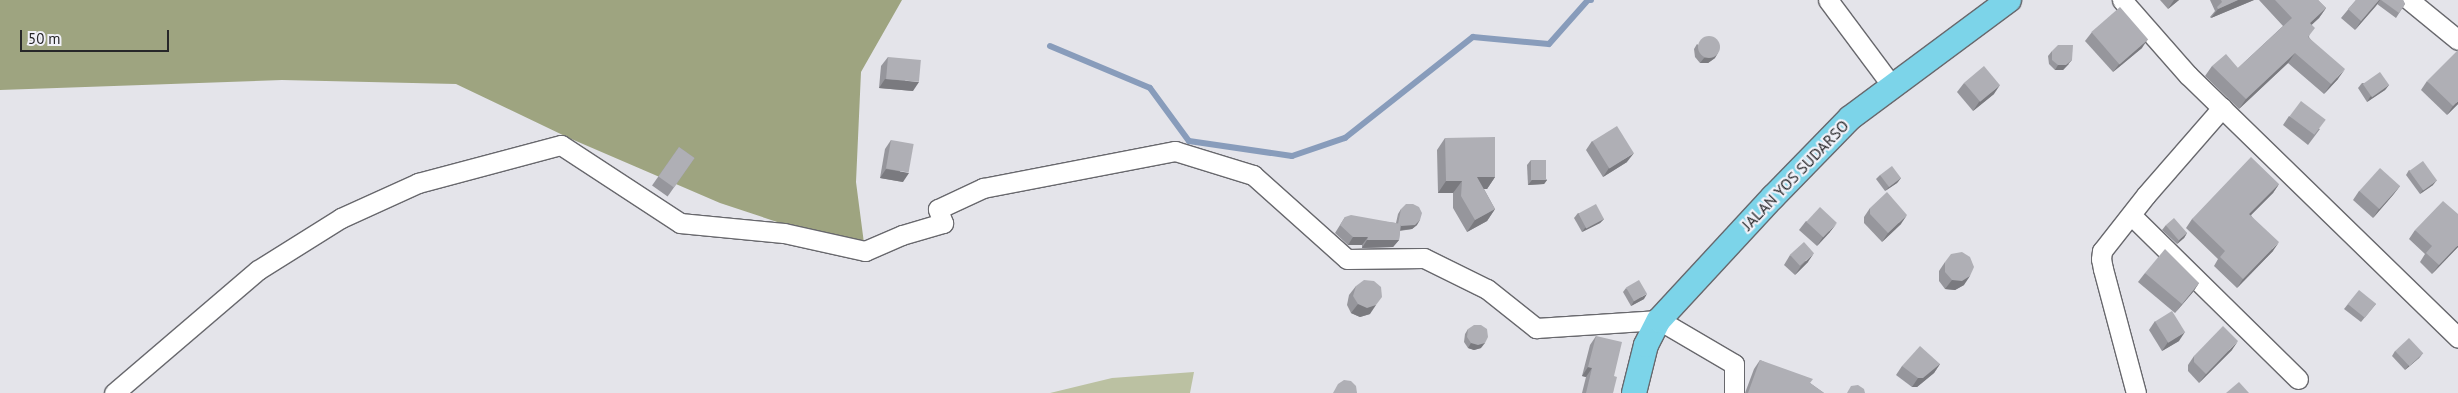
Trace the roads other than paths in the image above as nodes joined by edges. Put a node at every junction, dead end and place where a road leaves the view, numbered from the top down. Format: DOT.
graph roads {
  1 [pos="1828,0"];
  2 [pos="2009,0"];
  3 [pos="2122,0"];
  4 [pos="2409,0"];
  5 [pos="2458,40"];
  6 [pos="1892,86"];
  7 [pos="2222,108"];
  8 [pos="2131,215"];
  9 [pos="1659,320"];
  10 [pos="2458,338"];
  11 [pos="2298,380"];
  12 [pos="114,393"];
  13 [pos="1634,393"];
  14 [pos="1734,393"];
  15 [pos="2136,393"];
  1 -- 6 [label="street"];
  2 -- 6 [label="main road, JALAN YOS SUDARSO"];
  3 -- 7 [label="street"];
  4 -- 5 [label="street"];
  6 -- 9 [label="main road, JALAN YOS SUDARSO"];
  7 -- 8 [label="street"];
  7 -- 10 [label="street"];
  8 -- 11 [label="street"];
  8 -- 15 [label="street"];
  9 -- 12 [label="street"];
  9 -- 13 [label="main road, JALAN YOS SUDARSO"];
  9 -- 14 [label="street"];
}
